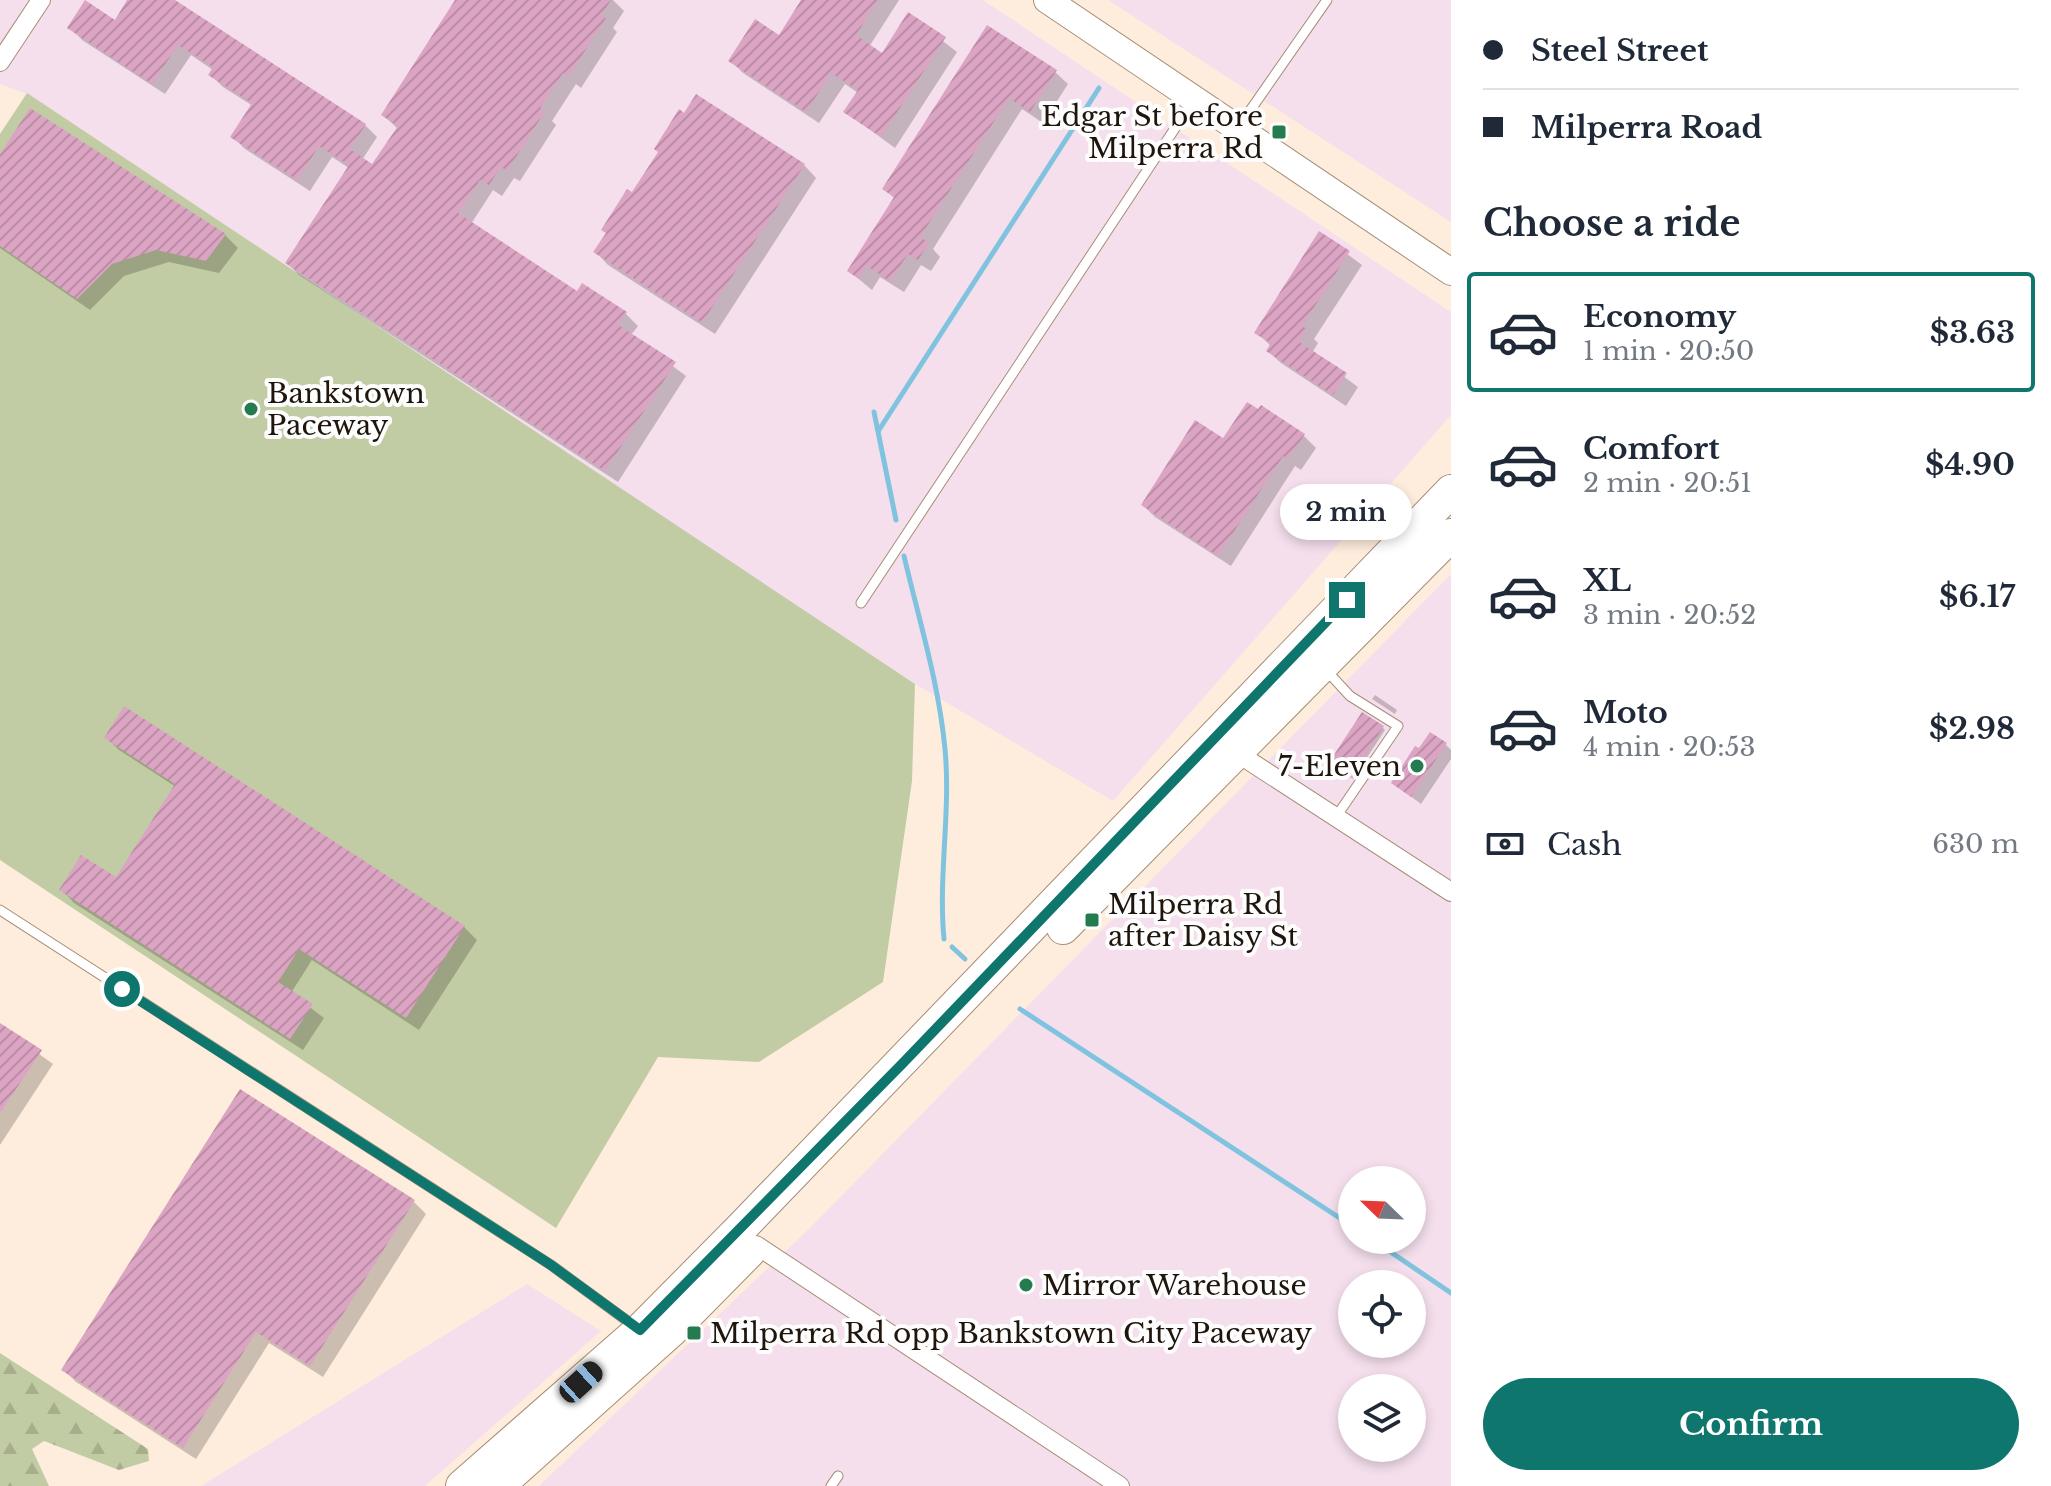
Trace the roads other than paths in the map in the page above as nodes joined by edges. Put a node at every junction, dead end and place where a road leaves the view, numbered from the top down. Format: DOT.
graph roads {
  1 [pos="41,0"];
  2 [pos="1047,0"];
  3 [pos="1327,0"];
  4 [pos="0,62"];
  5 [pos="1195,98"];
  6 [pos="1238,127"];
  7 [pos="1283,155"];
  8 [pos="1451,254"];
  9 [pos="1451,272"];
  10 [pos="1451,491"];
  11 [pos="1451,535"];
  12 [pos="861,603"];
  13 [pos="1321,665"];
  14 [pos="1234,751"];
  15 [pos="1336,817"];
  16 [pos="1451,892"];
  17 [pos="0,910"];
  18 [pos="756,1245"];
  19 [pos="640,1330"];
  20 [pos="838,1476"];
  21 [pos="462,1486"];
  22 [pos="498,1486"];
  23 [pos="831,1486"];
  24 [pos="1120,1486"];
  1 -- 4 [label="street"];
  2 -- 5 [label="main road"];
  3 -- 6 [label="lane"];
  5 -- 6 [label="main road"];
  5 -- 12 [label="lane"];
  6 -- 7 [label="main road"];
  7 -- 8 [label="main road"];
  7 -- 9 [label="main road"];
  10 -- 19 [label="highway"];
  11 -- 13 [label="highway"];
  13 -- 14 [label="highway"];
  13 -- 15 [label="lane"];
  14 -- 15 [label="street"];
  14 -- 18 [label="highway"];
  15 -- 16 [label="street"];
  17 -- 19 [label="lane"];
  18 -- 22 [label="highway"];
  18 -- 24 [label="street"];
  19 -- 21 [label="highway"];
  20 -- 23 [label="lane"];
}
